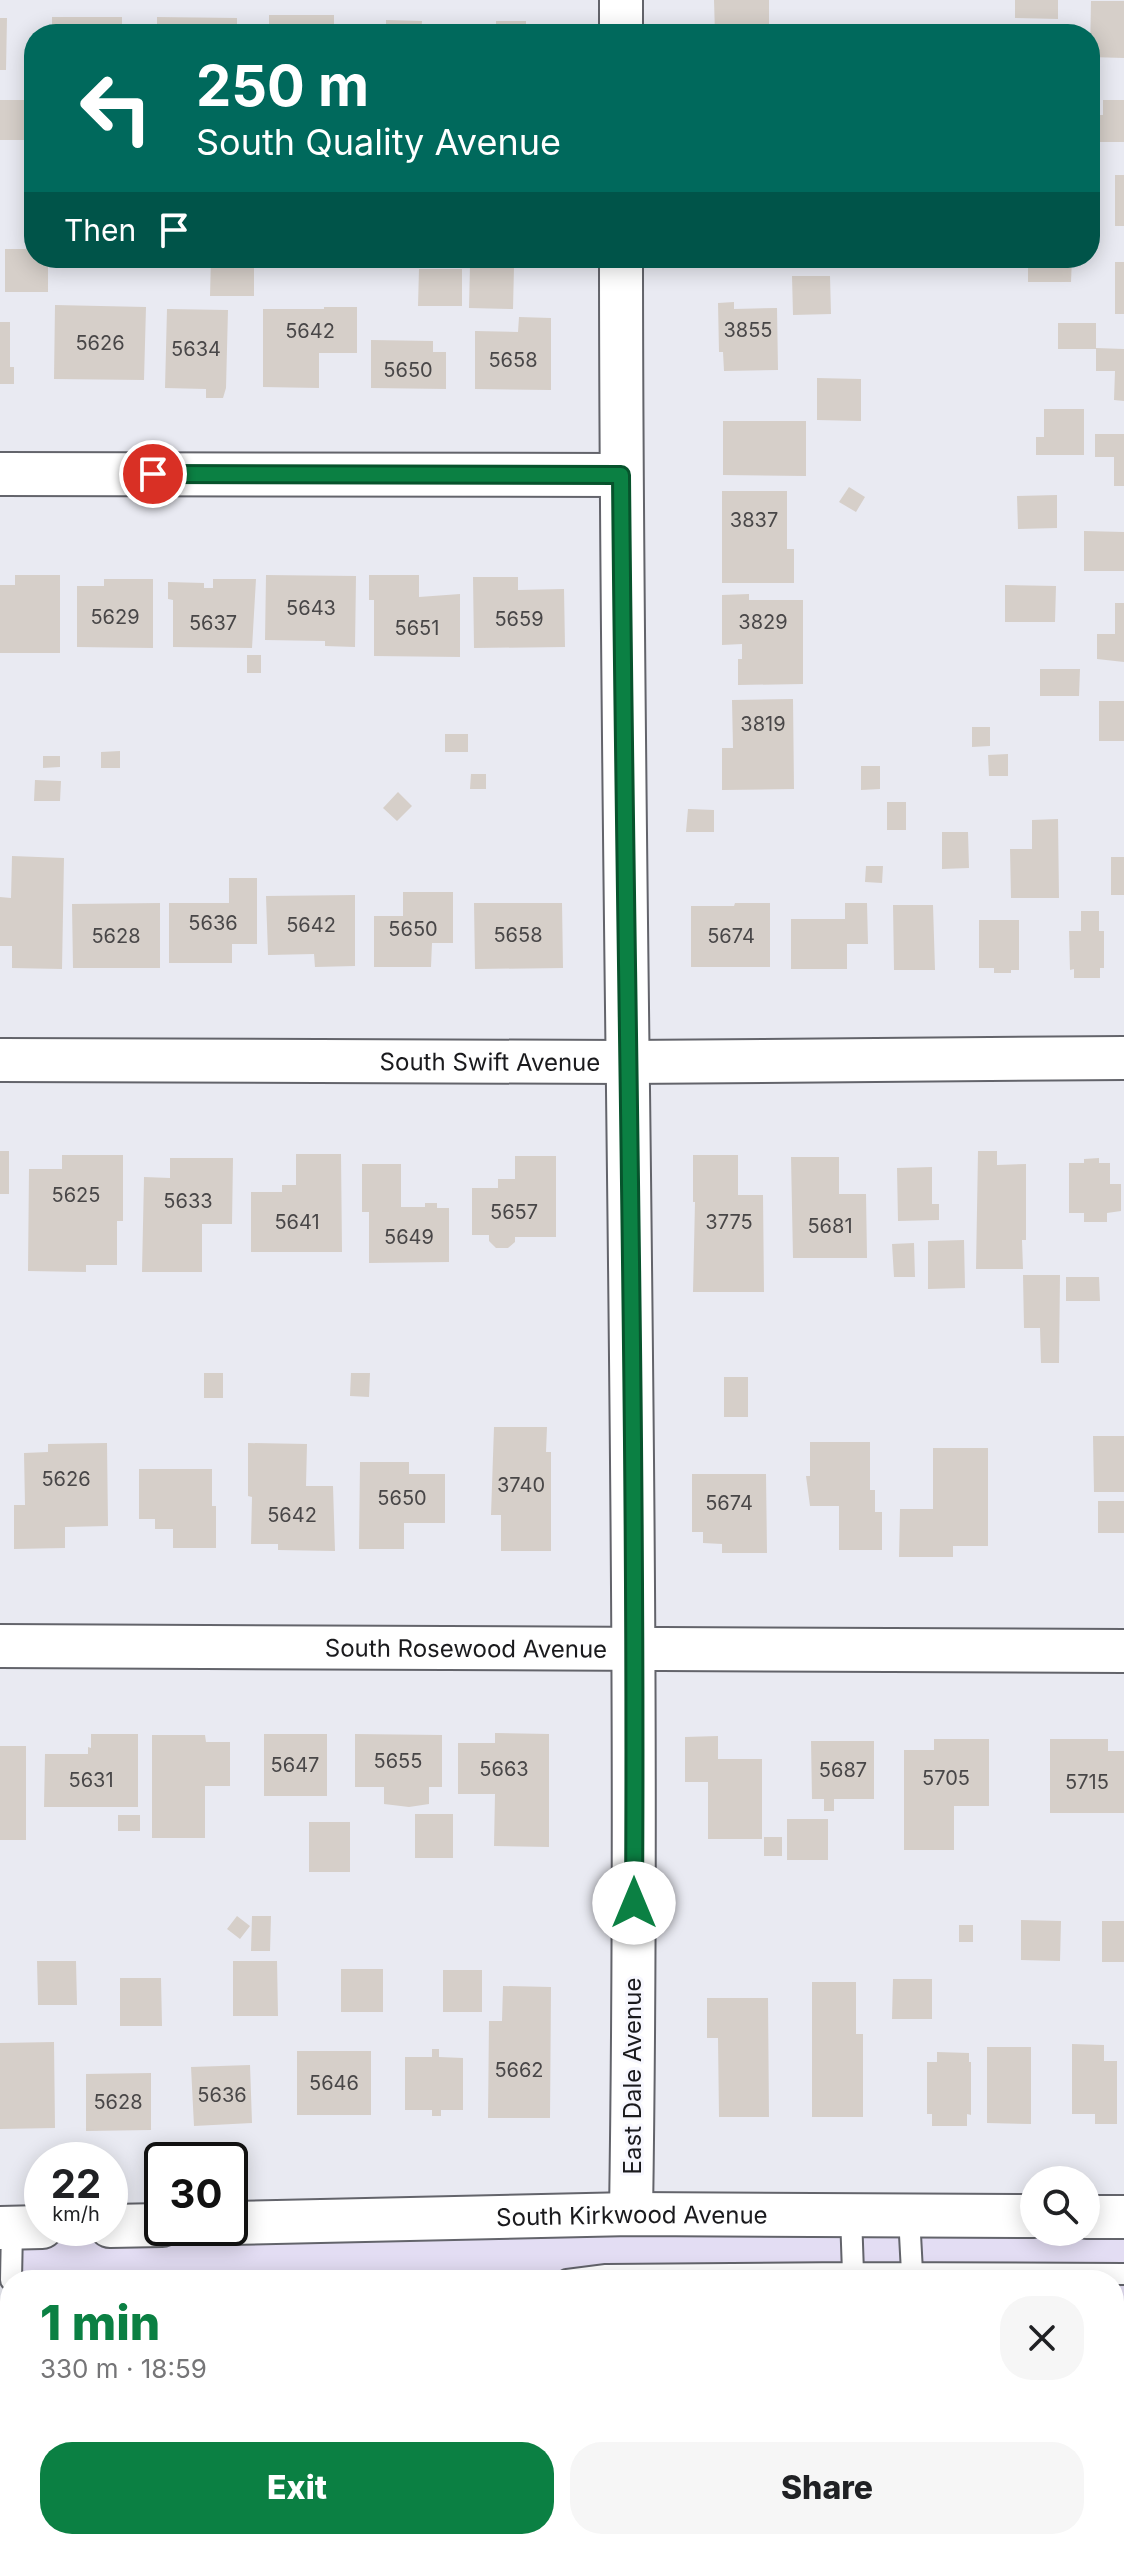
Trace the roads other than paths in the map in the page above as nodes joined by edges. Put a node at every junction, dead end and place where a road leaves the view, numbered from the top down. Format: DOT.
graph roads {
  1 [pos="621,0"];
  2 [pos="621,24"];
  3 [pos="621,268"];
  4 [pos="0,474"];
  5 [pos="621,475"];
  6 [pos="1124,1058"];
  7 [pos="0,1060"];
  8 [pos="626,1062"];
  9 [pos="0,1646"];
  10 [pos="635,1648"];
  11 [pos="1124,1651"];
  12 [pos="631,2214"];
  13 [pos="851,2215"];
  14 [pos="909,2216"];
  15 [pos="1020,2216"];
  16 [pos="1100,2217"];
  17 [pos="1124,2217"];
  18 [pos="248,2223"];
  19 [pos="18,2228"];
  20 [pos="12,2270"];
  21 [pos="853,2270"];
  22 [pos="912,2270"];
  1 -- 2 [label="street"];
  3 -- 5 [label="street, East Dale Avenue"];
  4 -- 5 [label="street"];
  5 -- 8 [label="street, East Dale Avenue"];
  6 -- 8 [label="street, South Swift Avenue"];
  7 -- 8 [label="street, South Swift Avenue"];
  8 -- 10 [label="street, East Dale Avenue"];
  9 -- 10 [label="street, South Rosewood Avenue"];
  10 -- 11 [label="street, South Rosewood Avenue"];
  10 -- 12 [label="street, East Dale Avenue"];
  12 -- 13 [label="street, South Kirkwood Avenue"];
  12 -- 18 [label="street, South Kirkwood Avenue"];
  13 -- 14 [label="street, South Kirkwood Avenue"];
  13 -- 21 [label="lane"];
  14 -- 15 [label="street, South Kirkwood Avenue"];
  14 -- 22 [label="lane"];
  16 -- 17 [label="street"];
  19 -- 20 [label="lane"];
}
